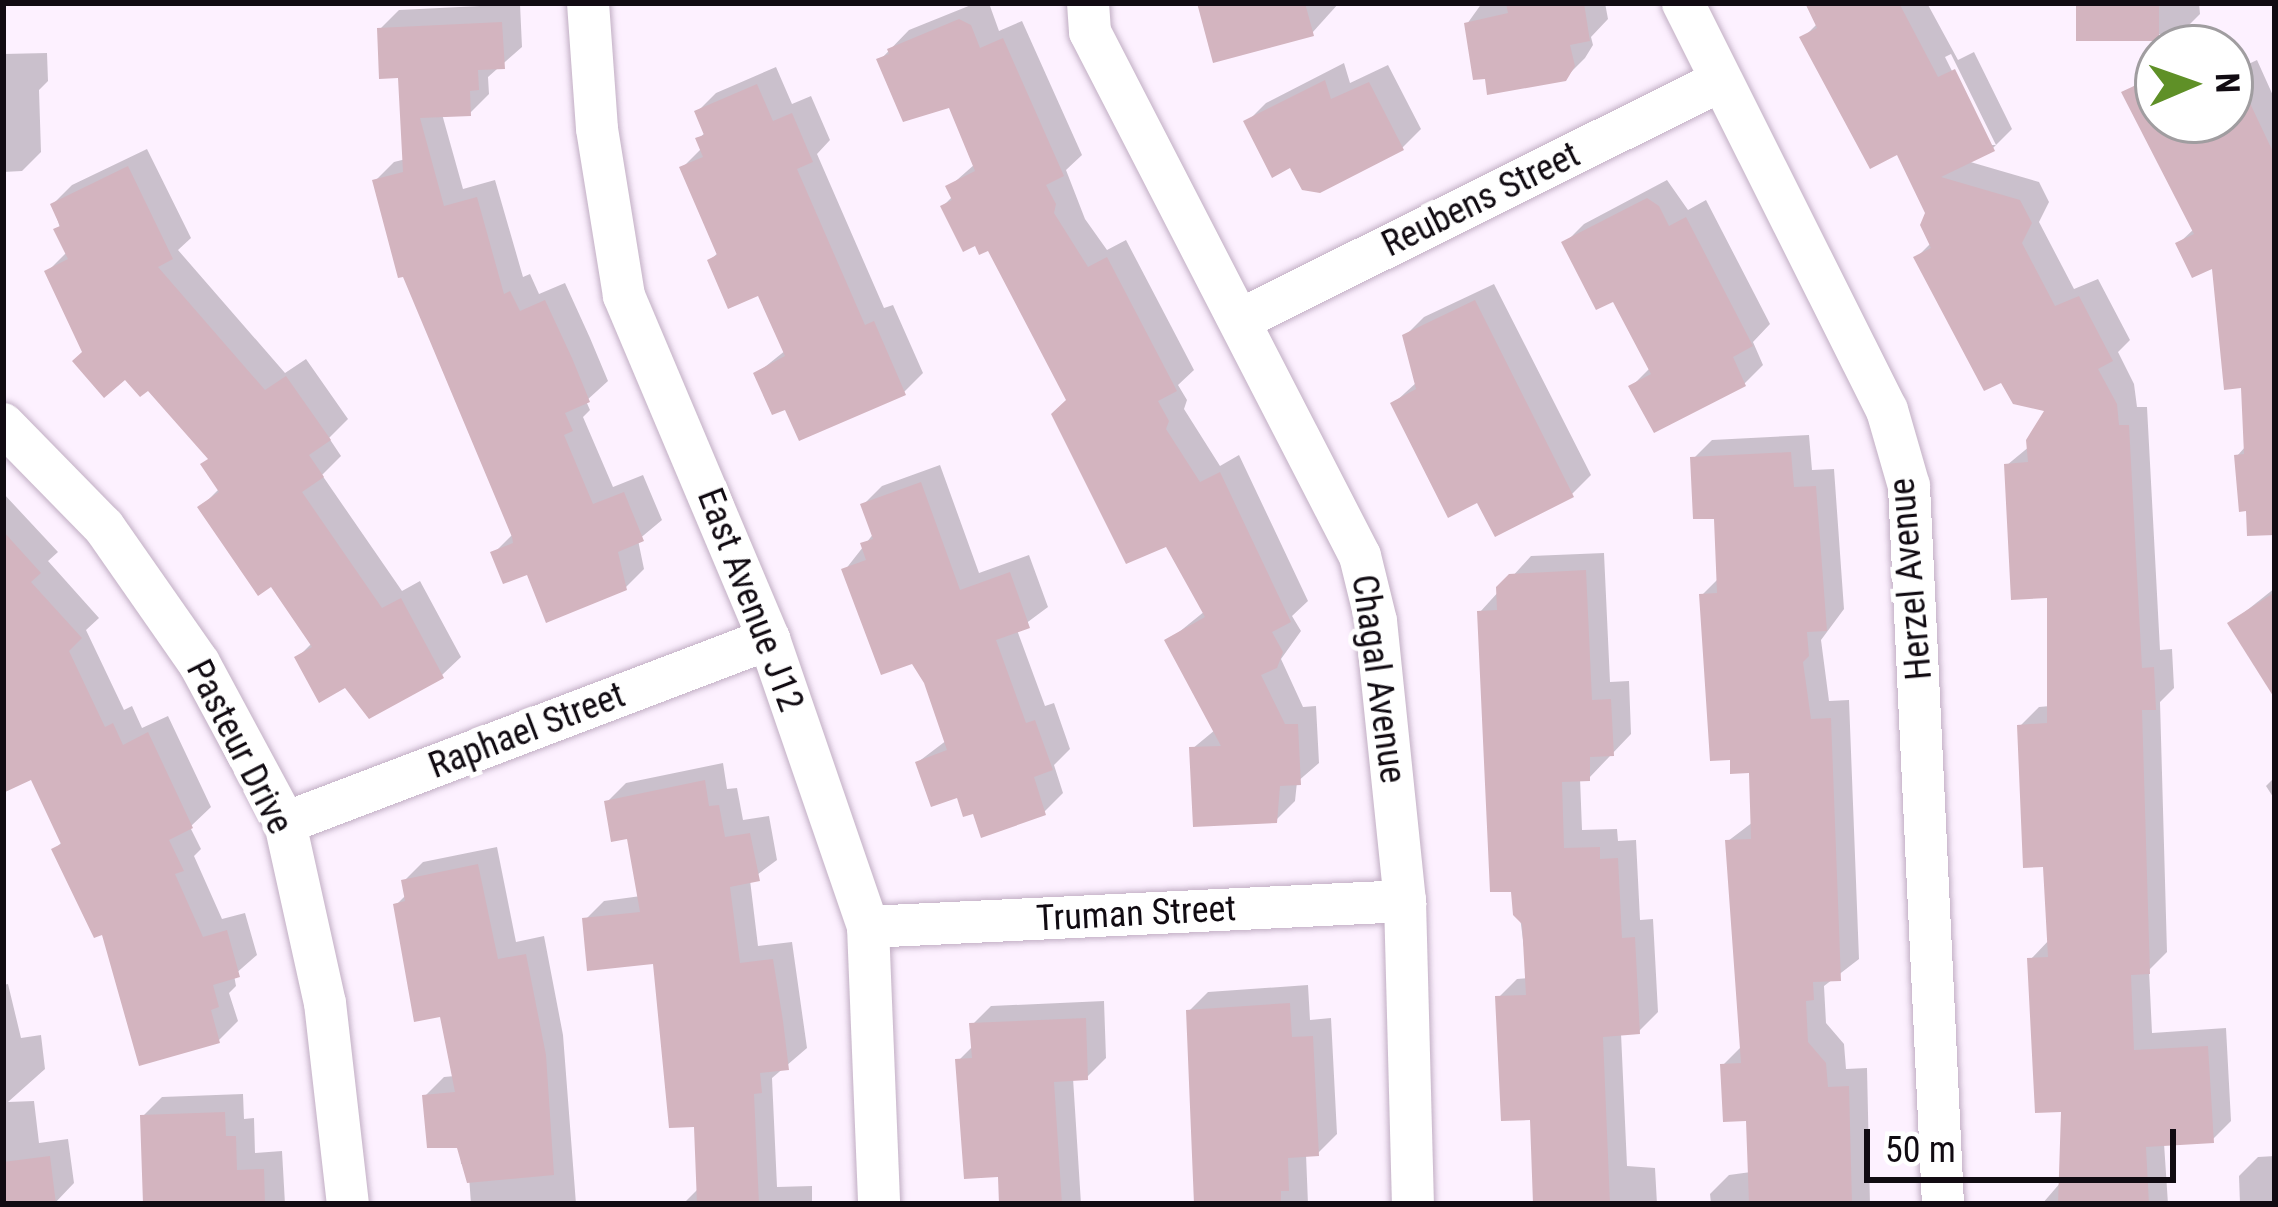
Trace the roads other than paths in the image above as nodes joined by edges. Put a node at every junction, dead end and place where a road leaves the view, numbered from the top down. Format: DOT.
graph roads {
  1 [pos="588,3"];
  2 [pos="1088,3"];
  3 [pos="1683,3"];
  4 [pos="1720,81"];
  5 [pos="1242,319"];
  6 [pos="3,424"];
  7 [pos="769,639"];
  8 [pos="285,823"];
  9 [pos="1405,901"];
  10 [pos="868,927"];
  11 [pos="348,1204"];
  12 [pos="879,1204"];
  13 [pos="1413,1204"];
  14 [pos="1943,1204"];
  1 -- 7 [label="street, East Avenue J12"];
  2 -- 5 [label="street, Chagal Avenue"];
  3 -- 4 [label="street, Herzel Avenue"];
  4 -- 5 [label="street, Reubens Street"];
  4 -- 14 [label="street, Herzel Avenue"];
  5 -- 9 [label="street, Chagal Avenue"];
  6 -- 8 [label="street, Pasteur Drive"];
  7 -- 8 [label="street, Raphael Street"];
  7 -- 10 [label="street, East Avenue J12"];
  8 -- 11 [label="street, Pasteur Drive"];
  9 -- 10 [label="street, Truman Street"];
  9 -- 13 [label="street, Chagal Avenue"];
  10 -- 12 [label="street, East Avenue J12"];
}
